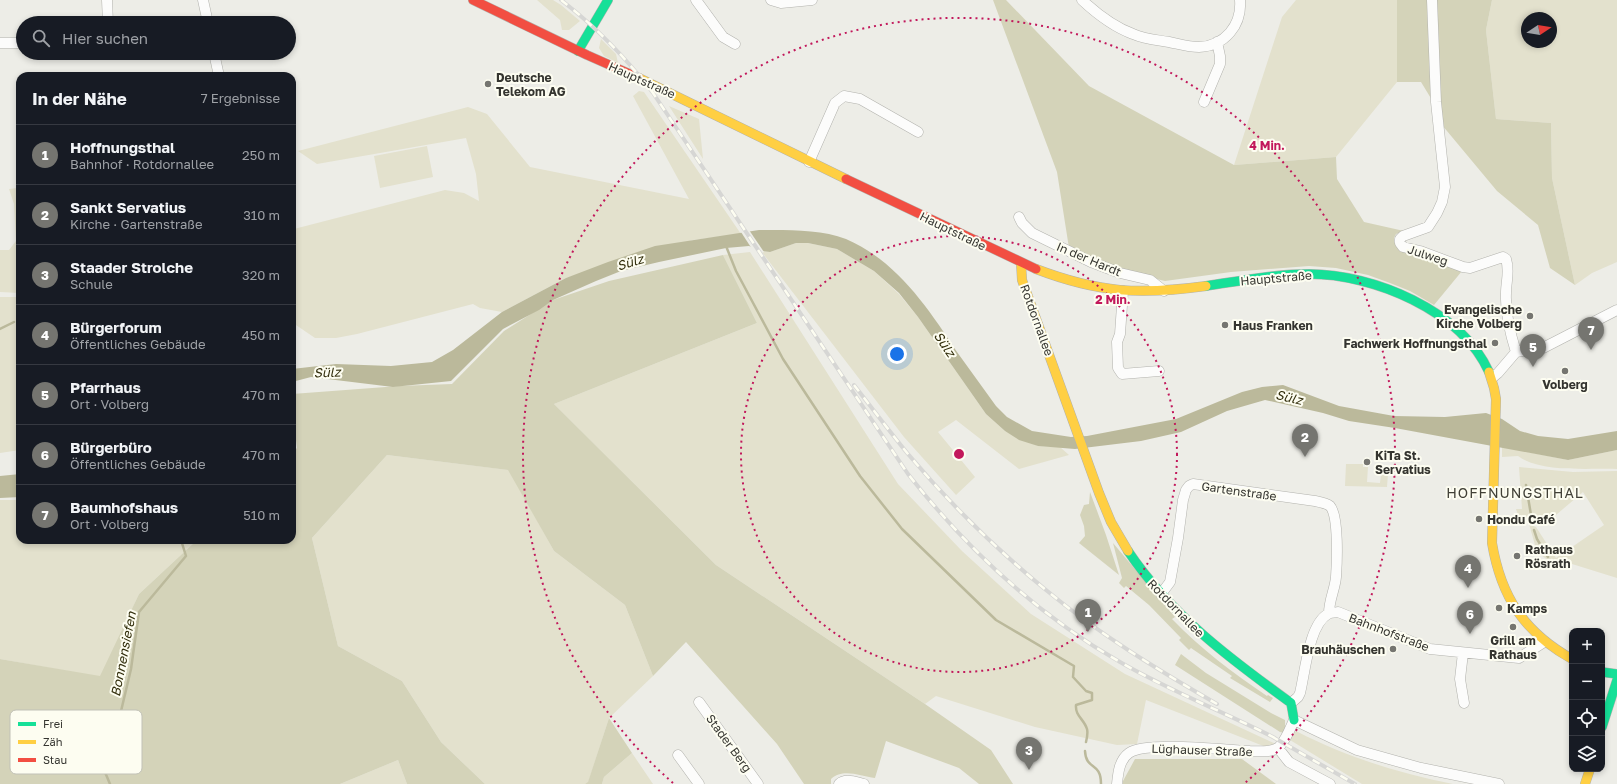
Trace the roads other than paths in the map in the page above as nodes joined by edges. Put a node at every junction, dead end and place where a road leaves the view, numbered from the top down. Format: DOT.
graph roads {
  1 [pos="107,0"];
  2 [pos="203,0"];
  3 [pos="474,0"];
  4 [pos="608,0"];
  5 [pos="696,0"];
  6 [pos="771,0"];
  7 [pos="812,0"];
  8 [pos="1082,0"];
  9 [pos="1240,0"];
  10 [pos="1432,0"];
  11 [pos="108,16"];
  12 [pos="206,16"];
  13 [pos="1217,42"];
  14 [pos="0,43"];
  15 [pos="16,43"];
  16 [pos="735,44"];
  17 [pos="578,51"];
  18 [pos="216,60"];
  19 [pos="218,72"];
  20 [pos="1204,102"];
  21 [pos="918,132"];
  22 [pos="809,162"];
  23 [pos="1019,217"];
  24 [pos="1021,263"];
  25 [pos="1164,291"];
  26 [pos="1123,292"];
  27 [pos="1617,310"];
  28 [pos="1516,352"];
  29 [pos="1159,371"];
  30 [pos="1492,378"];
  31 [pos="1161,594"];
  32 [pos="1329,613"];
  33 [pos="1544,642"];
  34 [pos="1463,653"];
  35 [pos="1569,658"];
  36 [pos="1605,672"];
  37 [pos="1617,674"];
  38 [pos="1617,680"];
  39 [pos="699,702"];
  40 [pos="1291,703"];
  41 [pos="1464,703"];
  42 [pos="1605,718"];
  43 [pos="1294,720"];
  44 [pos="1278,748"];
  45 [pos="678,755"];
  46 [pos="1589,772"];
  47 [pos="699,784"];
  48 [pos="758,784"];
  49 [pos="839,784"];
  50 [pos="864,784"];
  51 [pos="1117,784"];
  52 [pos="1330,784"];
  53 [pos="1500,784"];
  54 [pos="1585,784"];
  1 -- 11 [label="street"];
  2 -- 12 [label="street"];
  3 -- 17 [label="main road, Hauptstraße"];
  4 -- 17 [label="main road"];
  5 -- 16 [label="street"];
  6 -- 7 [label="street"];
  8 -- 13 [label="street"];
  9 -- 13 [label="street"];
  10 -- 28 [label="street, Julweg"];
  13 -- 20 [label="street"];
  14 -- 15 [label="street"];
  17 -- 22 [label="main road, Hauptstraße"];
  18 -- 19 [label="street"];
  21 -- 22 [label="street"];
  22 -- 24 [label="main road, Hauptstraße"];
  23 -- 25 [label="street, In der Hardt"];
  24 -- 26 [label="main road, Hauptstraße"];
  24 -- 31 [label="main road, Rotdornallee"];
  25 -- 26 [label="main road, Hauptstraße"];
  25 -- 30 [label="main road, Hauptstraße"];
  26 -- 29 [label="street"];
  27 -- 28 [label="street"];
  28 -- 30 [label="street"];
  30 -- 33 [label="main road, Hauptstraße"];
  31 -- 32 [label="street, Gartenstraße"];
  31 -- 40 [label="main road, Rotdornallee"];
  32 -- 34 [label="street, Bahnhofstraße"];
  32 -- 40 [label="street"];
  33 -- 34 [label="street, Bahnhofstraße"];
  33 -- 35 [label="main road, Hauptstraße"];
  34 -- 41 [label="street"];
  36 -- 37 [label="main road"];
  38 -- 42 [label="main road"];
  39 -- 48 [label="street, Stader Berg"];
  40 -- 43 [label="main road"];
  43 -- 44 [label="street"];
  43 -- 53 [label="street"];
  44 -- 51 [label="street, Lüghauser Straße"];
  44 -- 52 [label="street"];
  45 -- 47 [label="street"];
  46 -- 54 [label="main road"];
  49 -- 50 [label="street"];
}
